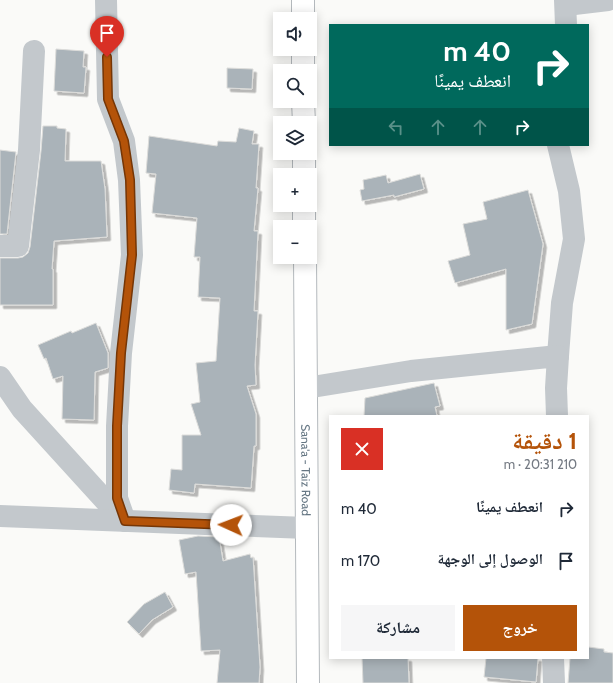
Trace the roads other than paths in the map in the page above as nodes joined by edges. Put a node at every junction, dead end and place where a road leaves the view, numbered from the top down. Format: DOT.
graph roads {
  1 [pos="106,0"];
  2 [pos="302,0"];
  3 [pos="608,0"];
  4 [pos="566,10"];
  5 [pos="303,12"];
  6 [pos="34,51"];
  7 [pos="558,146"];
  8 [pos="0,246"];
  9 [pos="305,264"];
  10 [pos="558,356"];
  11 [pos="0,377"];
  12 [pos="306,388"];
  13 [pos="557,415"];
  14 [pos="0,516"];
  15 [pos="125,521"];
  16 [pos="307,528"];
  17 [pos="554,659"];
  18 [pos="308,683"];
  19 [pos="554,683"];
  1 -- 15 [label="street"];
  2 -- 5 [label="highway"];
  3 -- 4 [label="street"];
  6 -- 8 [label="street"];
  7 -- 10 [label="street"];
  9 -- 12 [label="highway, Sana'a - Taiz Road"];
  10 -- 12 [label="street"];
  10 -- 13 [label="street"];
  11 -- 15 [label="street"];
  12 -- 16 [label="highway, Sana'a - Taiz Road"];
  14 -- 15 [label="street"];
  15 -- 16 [label="street"];
  16 -- 18 [label="highway, Sana'a - Taiz Road"];
  17 -- 19 [label="street"];
}
